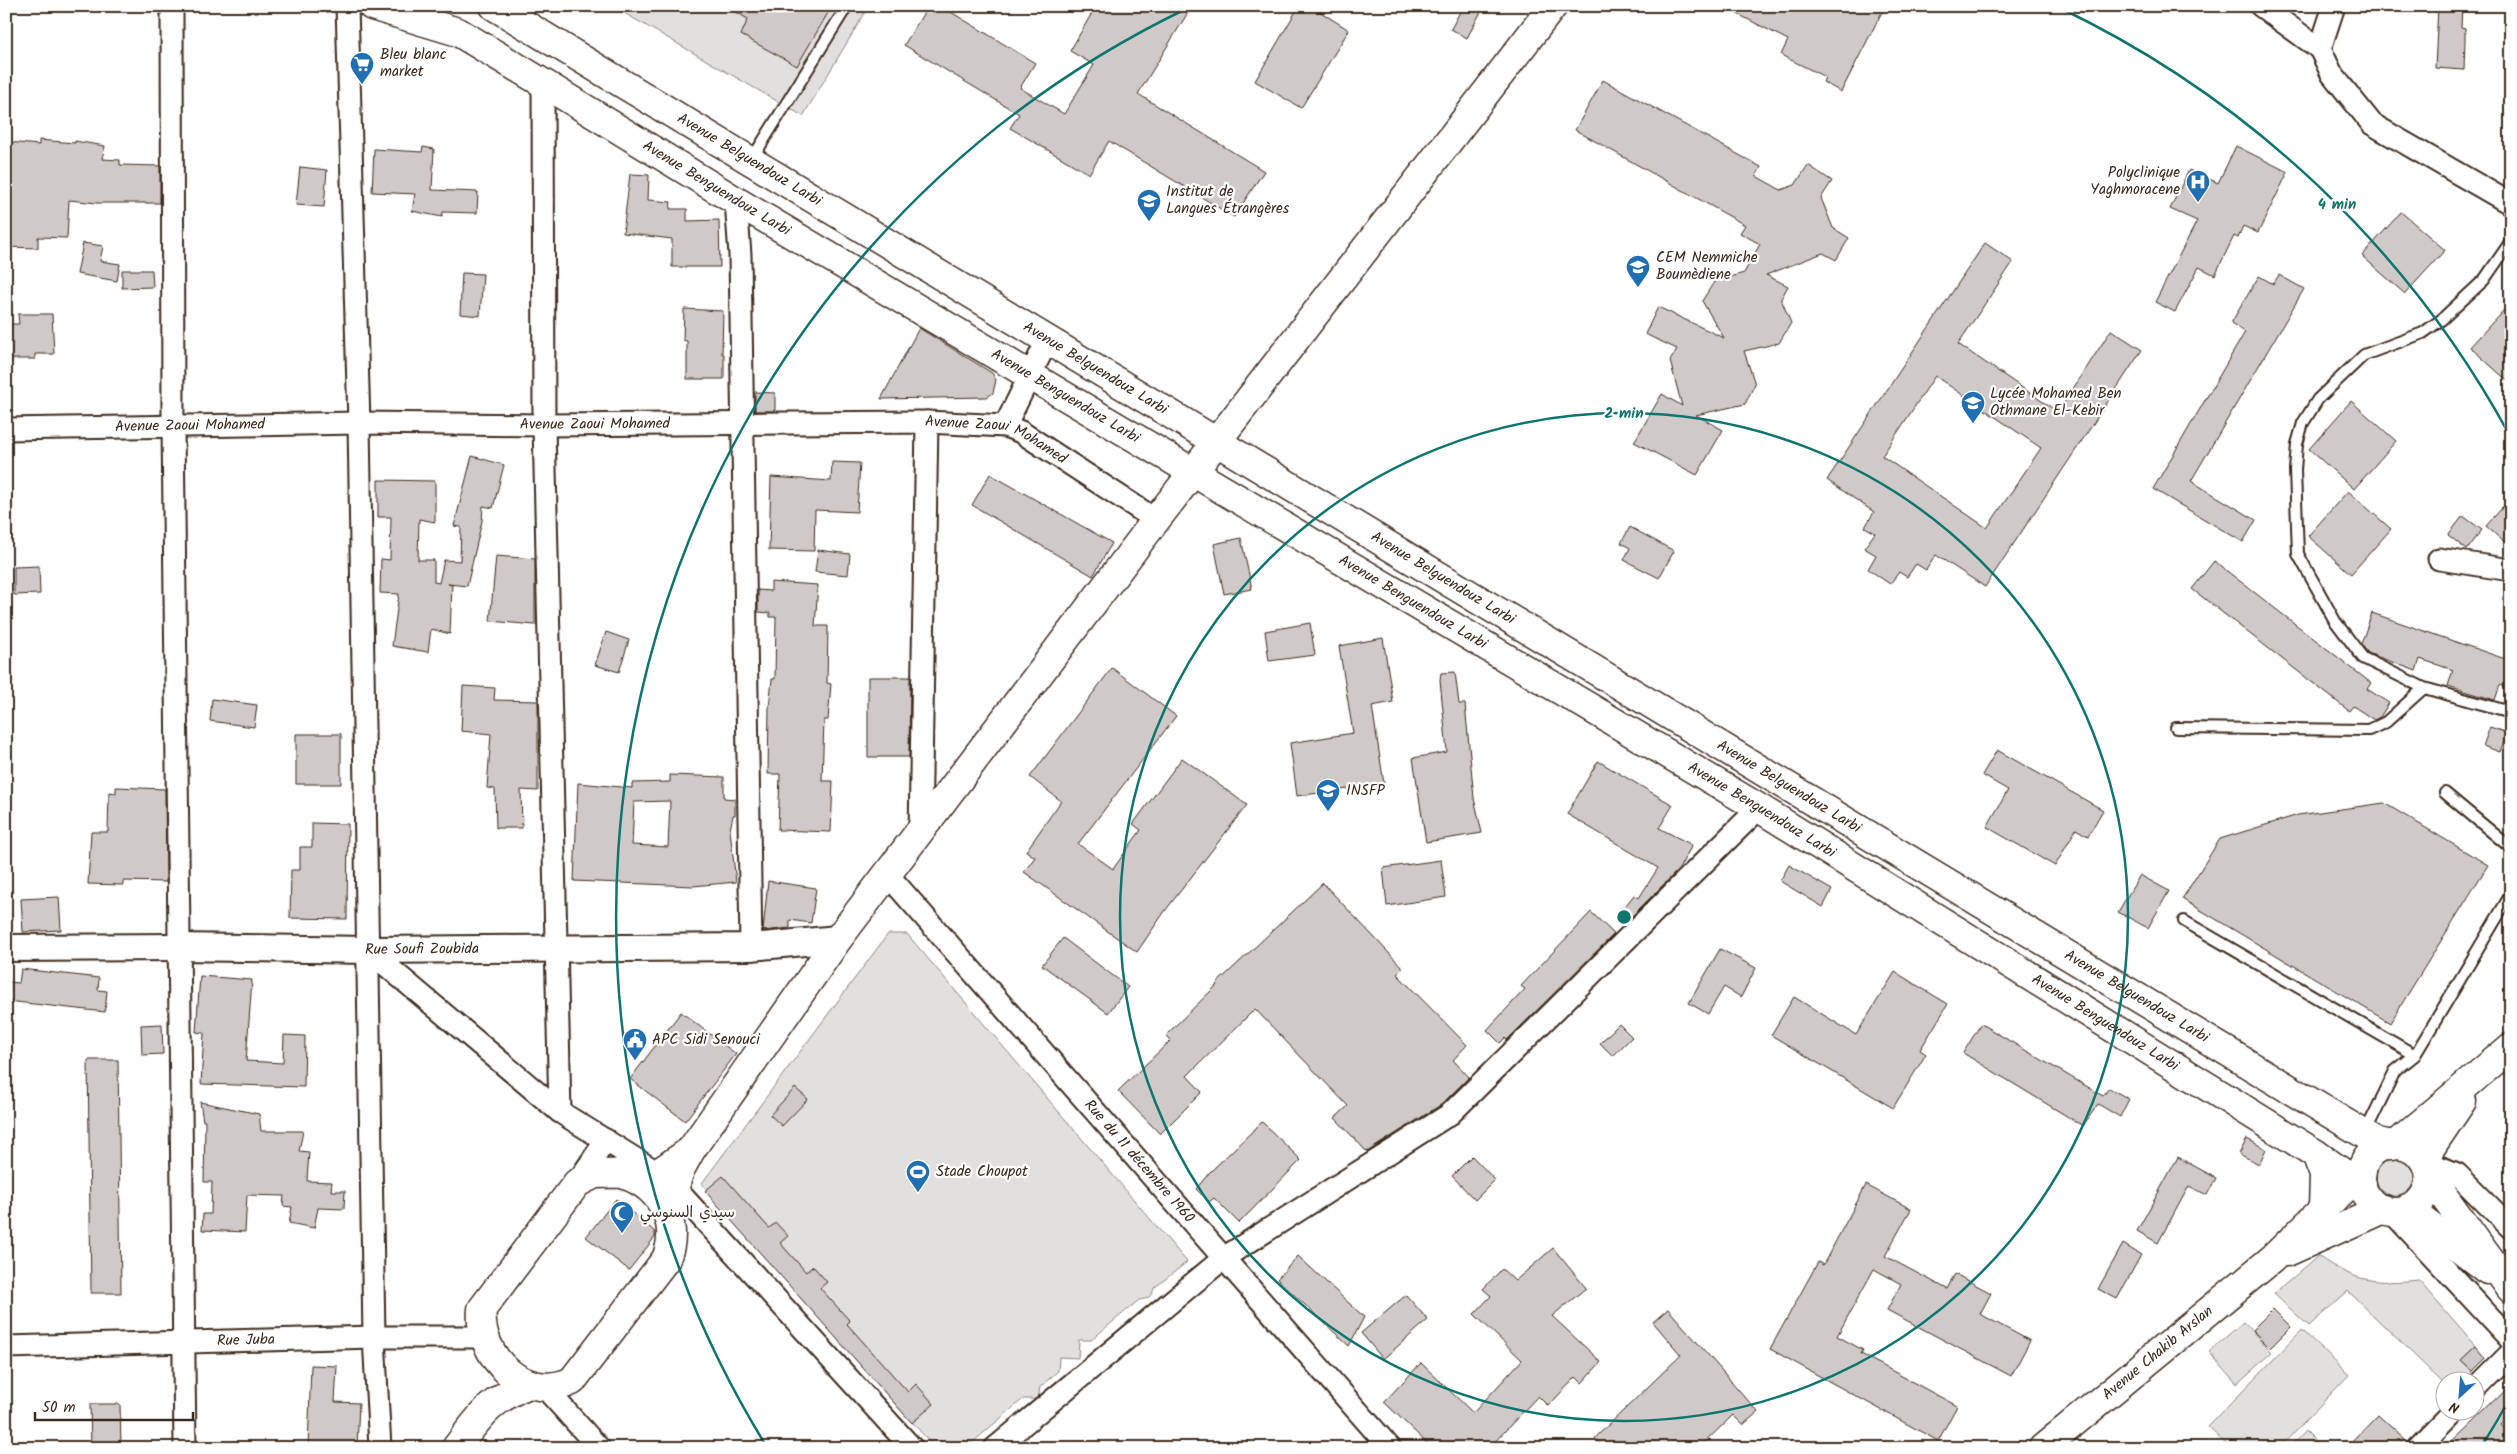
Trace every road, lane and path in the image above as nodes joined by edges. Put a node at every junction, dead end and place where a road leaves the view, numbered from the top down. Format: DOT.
graph roads {
  1 [pos="172,6"];
  2 [pos="347,6"];
  3 [pos="372,6"];
  4 [pos="494,6"];
  5 [pos="847,6"];
  6 [pos="1553,6"];
  7 [pos="2261,6"];
  8 [pos="2334,6"];
  9 [pos="2320,49"];
  10 [pos="543,83"];
  11 [pos="750,162"];
  12 [pos="2508,197"];
  13 [pos="736,201"];
  14 [pos="2511,241"];
  15 [pos="1047,341"];
  16 [pos="1029,374"];
  17 [pos="742,422"];
  18 [pos="927,422"];
  19 [pos="359,423"];
  20 [pos="544,425"];
  21 [pos="173,426"];
  22 [pos="1005,426"];
  23 [pos="6,429"];
  24 [pos="1216,442"];
  25 [pos="1193,471"];
  26 [pos="1156,520"];
  27 [pos="2439,558"];
  28 [pos="2511,570"];
  29 [pos="2424,688"];
  30 [pos="2511,712"];
  31 [pos="2176,728"];
  32 [pos="2445,793"];
  33 [pos="1759,808"];
  34 [pos="920,833"];
  35 [pos="2511,848"];
  36 [pos="888,875"];
  37 [pos="2511,894"];
  38 [pos="2184,921"];
  39 [pos="838,939"];
  40 [pos="178,947"];
  41 [pos="751,947"];
  42 [pos="6,948"];
  43 [pos="557,948"];
  44 [pos="368,950"];
  45 [pos="2511,1047"];
  46 [pos="2415,1055"];
  47 [pos="2484,1069"];
  48 [pos="560,1112"];
  49 [pos="2364,1134"];
  50 [pos="606,1140"];
  51 [pos="2395,1145"];
  52 [pos="2316,1154"];
  53 [pos="2425,1162"];
  54 [pos="618,1173"];
  55 [pos="2359,1178"];
  56 [pos="666,1180"];
  57 [pos="577,1183"];
  58 [pos="2323,1208"];
  59 [pos="2394,1210"];
  60 [pos="667,1213"];
  61 [pos="2511,1228"];
  62 [pos="1225,1257"];
  63 [pos="2272,1259"];
  64 [pos="2510,1288"];
  65 [pos="374,1338"];
  66 [pos="2511,1340"];
  67 [pos="183,1342"];
  68 [pos="488,1344"];
  69 [pos="6,1347"];
  70 [pos="2511,1353"];
  71 [pos="2484,1380"];
  72 [pos="537,1386"];
  73 [pos="485,1410"];
  74 [pos="2444,1422"];
  75 [pos="185,1448"];
  76 [pos="380,1448"];
  77 [pos="456,1448"];
  78 [pos="599,1448"];
  79 [pos="912,1448"];
  80 [pos="995,1448"];
  81 [pos="1390,1448"];
  82 [pos="2044,1448"];
  83 [pos="2418,1448"];
  1 -- 21 [label="street"];
  2 -- 19 [label="street"];
  3 -- 10 [label="main road, Avenue Benguendouz Larbi"];
  4 -- 11 [label="main road, Avenue Belguendouz Larbi"];
  5 -- 11 [label="lane"];
  6 -- 24 [label="main road"];
  7 -- 9 [label="street"];
  8 -- 9 [label="street"];
  9 -- 12 [label="street"];
  10 -- 13 [label="main road, Avenue Benguendouz Larbi"];
  10 -- 20 [label="street"];
  11 -- 15 [label="main road, Avenue Belguendouz Larbi"];
  13 -- 16 [label="main road, Avenue Benguendouz Larbi"];
  13 -- 17 [label="street"];
  14 -- 29 [label="lane"];
  15 -- 16 [label="street"];
  15 -- 24 [label="main road, Avenue Belguendouz Larbi"];
  16 -- 22 [label="street"];
  16 -- 25 [label="main road, Avenue Benguendouz Larbi"];
  17 -- 18 [label="street, Avenue Zaoui Mohamed"];
  17 -- 20 [label="street, Avenue Zaoui Mohamed"];
  17 -- 41 [label="street"];
  18 -- 22 [label="street, Avenue Zaoui Mohamed"];
  18 -- 34 [label="street"];
  19 -- 20 [label="street, Avenue Zaoui Mohamed"];
  19 -- 21 [label="street, Avenue Zaoui Mohamed"];
  19 -- 44 [label="street"];
  20 -- 43 [label="street"];
  21 -- 23 [label="street, Avenue Zaoui Mohamed"];
  21 -- 40 [label="street"];
  22 -- 26 [label="street, Avenue Zaoui Mohamed"];
  24 -- 25 [label="main road"];
  24 -- 49 [label="main road, Avenue Belguendouz Larbi"];
  25 -- 26 [label="main road"];
  25 -- 33 [label="main road, Avenue Benguendouz Larbi"];
  26 -- 34 [label="main road"];
  27 -- 28 [label="street"];
  29 -- 30 [label="lane"];
  29 -- 31 [label="lane"];
  32 -- 35 [label="lane"];
  33 -- 52 [label="main road, Avenue Benguendouz Larbi"];
  33 -- 62 [label="street"];
  34 -- 36 [label="main road"];
  36 -- 39 [label="main road"];
  36 -- 62 [label="street, Rue du 11 décembre 1960"];
  37 -- 46 [label="lane"];
  38 -- 46 [label="lane"];
  39 -- 41 [label="street, Rue Soufi Zoubida"];
  39 -- 56 [label="main road"];
  40 -- 42 [label="street, Rue Soufi Zoubida"];
  40 -- 44 [label="street, Rue Soufi Zoubida"];
  40 -- 67 [label="street"];
  41 -- 43 [label="street, Rue Soufi Zoubida"];
  43 -- 44 [label="street, Rue Soufi Zoubida"];
  43 -- 48 [label="street"];
  44 -- 48 [label="street"];
  44 -- 65 [label="street"];
  45 -- 47 [label="main road"];
  46 -- 49 [label="lane"];
  47 -- 51 [label="main road"];
  47 -- 53 [label="main road"];
  48 -- 50 [label="street"];
  49 -- 51 [label="main road, Avenue Belguendouz Larbi"];
  50 -- 56 [label="street"];
  50 -- 57 [label="street"];
  51 -- 53 [label="main road"];
  51 -- 55 [label="main road"];
  52 -- 55 [label="main road, Avenue Benguendouz Larbi"];
  52 -- 58 [label="main road"];
  53 -- 59 [label="main road"];
  53 -- 61 [label="street"];
  53 -- 64 [label="main road"];
  54 -- 56 [label="main road"];
  54 -- 57 [label="main road"];
  54 -- 60 [label="main road"];
  55 -- 58 [label="main road"];
  55 -- 59 [label="main road"];
  56 -- 60 [label="main road"];
  56 -- 79 [label="street"];
  57 -- 68 [label="main road"];
  58 -- 63 [label="main road"];
  59 -- 63 [label="main road"];
  59 -- 64 [label="main road"];
  59 -- 66 [label="street"];
  60 -- 72 [label="main road"];
  62 -- 80 [label="street"];
  62 -- 81 [label="street, Rue du 11 décembre 1960"];
  63 -- 82 [label="main road, Avenue Chakib Arslan"];
  65 -- 67 [label="street, Rue Juba"];
  65 -- 68 [label="street, Rue Juba"];
  65 -- 76 [label="street"];
  67 -- 69 [label="street, Rue Juba"];
  67 -- 75 [label="street"];
  68 -- 72 [label="main road"];
  68 -- 73 [label="main road"];
  70 -- 71 [label="street"];
  72 -- 73 [label="main road"];
  72 -- 78 [label="street"];
  73 -- 77 [label="main road"];
  74 -- 83 [label="street"];
}
